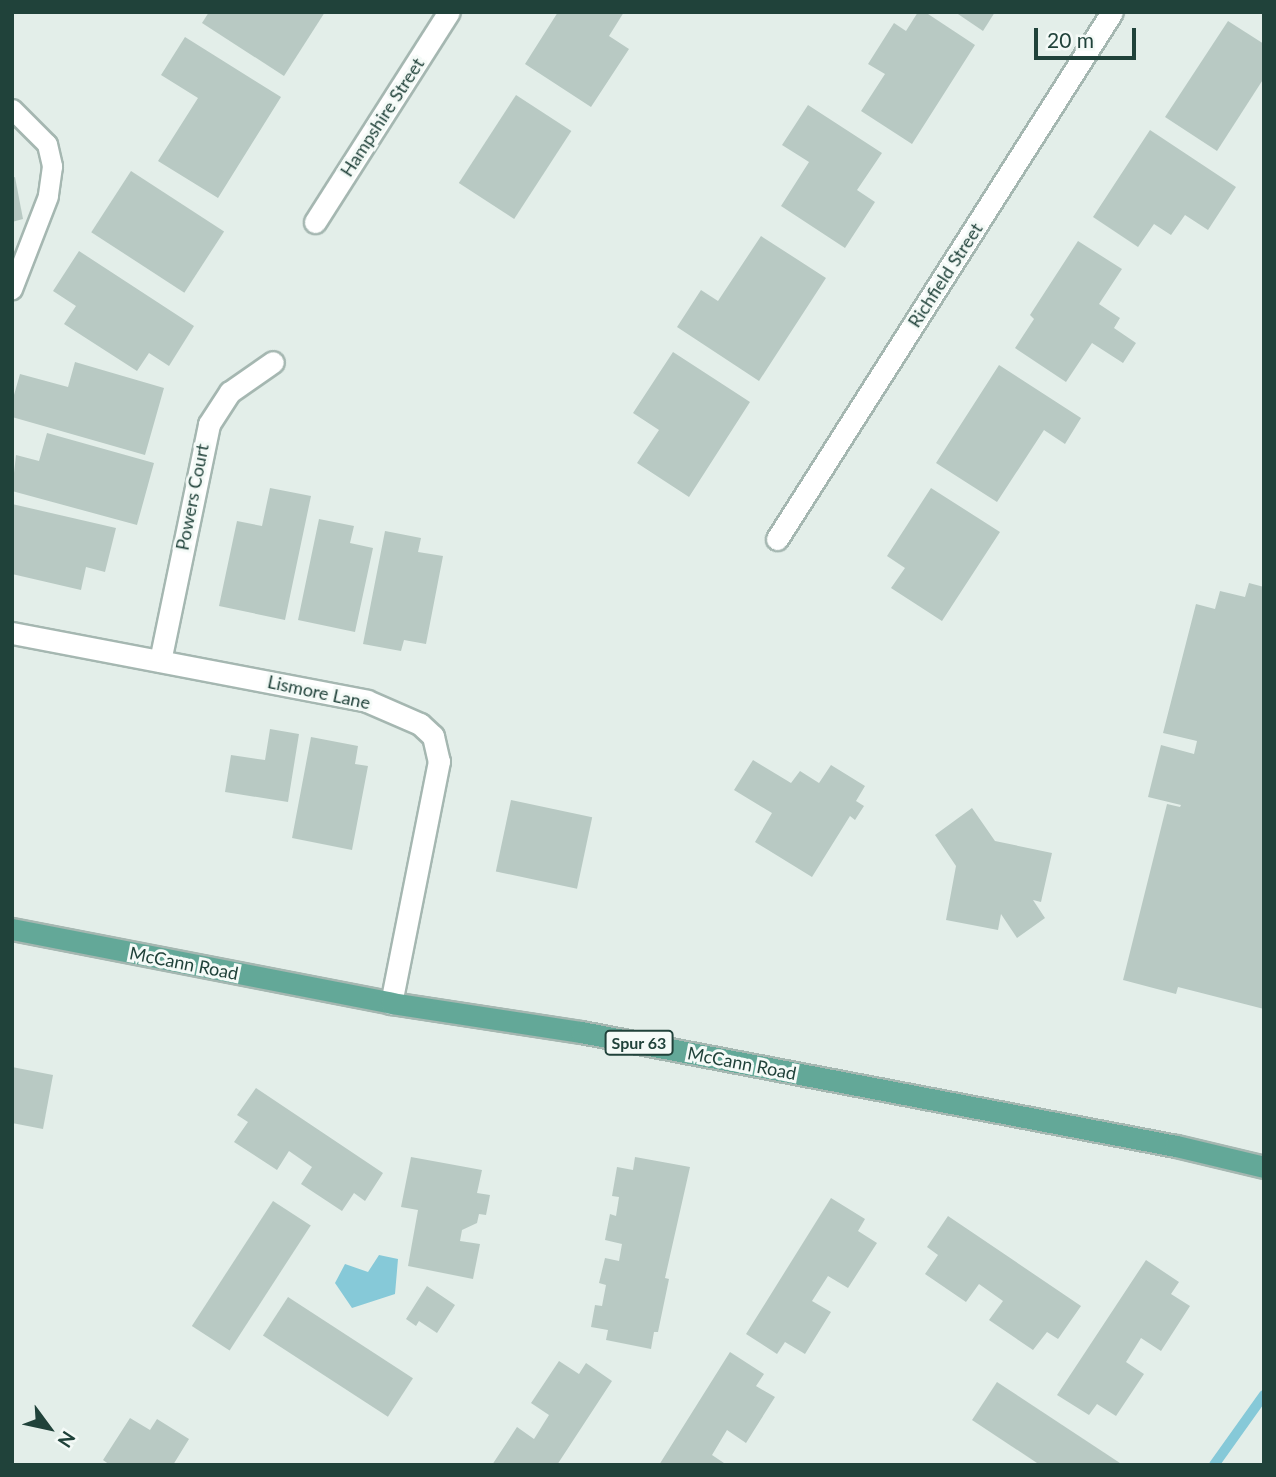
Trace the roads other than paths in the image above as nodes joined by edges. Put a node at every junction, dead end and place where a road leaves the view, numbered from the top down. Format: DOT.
graph roads {
  1 [pos="449,12"];
  2 [pos="1112,12"];
  3 [pos="12,109"];
  4 [pos="315,222"];
  5 [pos="12,289"];
  6 [pos="274,362"];
  7 [pos="777,538"];
  8 [pos="12,632"];
  9 [pos="160,661"];
  10 [pos="12,929"];
  11 [pos="391,1003"];
  12 [pos="1264,1167"];
  1 -- 4 [label="street, Hampshire Street"];
  2 -- 7 [label="street, Richfield Street"];
  3 -- 5 [label="lane"];
  6 -- 9 [label="street, Powers Court"];
  8 -- 9 [label="street, Lismore Lane"];
  9 -- 11 [label="street, Lismore Lane"];
  10 -- 11 [label="main road, McCann Road / Spur 63"];
  11 -- 12 [label="main road, McCann Road / Spur 63"];
}
